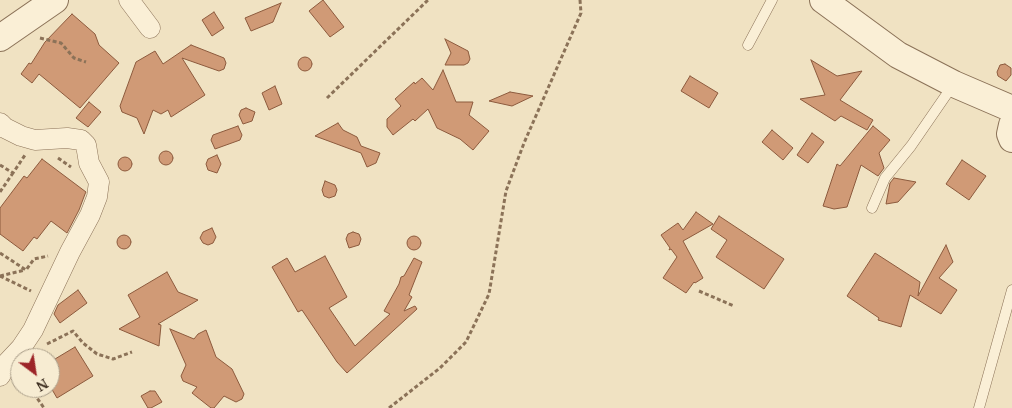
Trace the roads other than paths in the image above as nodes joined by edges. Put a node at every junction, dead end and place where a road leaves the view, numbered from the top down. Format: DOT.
graph roads {
  1 [pos="55,0"];
  2 [pos="129,0"];
  3 [pos="772,0"];
  4 [pos="823,0"];
  5 [pos="150,28"];
  6 [pos="0,38"];
  7 [pos="748,45"];
  8 [pos="954,84"];
  9 [pos="1012,109"];
  10 [pos="0,122"];
  11 [pos="1012,125"];
  12 [pos="1012,139"];
  13 [pos="872,208"];
  14 [pos="1012,290"];
  15 [pos="0,376"];
  16 [pos="978,408"];
  1 -- 6 [label="street"];
  2 -- 5 [label="street"];
  3 -- 7 [label="lane"];
  4 -- 8 [label="street"];
  8 -- 9 [label="street"];
  8 -- 13 [label="lane"];
  10 -- 15 [label="street"];
  11 -- 12 [label="street"];
  14 -- 16 [label="lane"];
}
